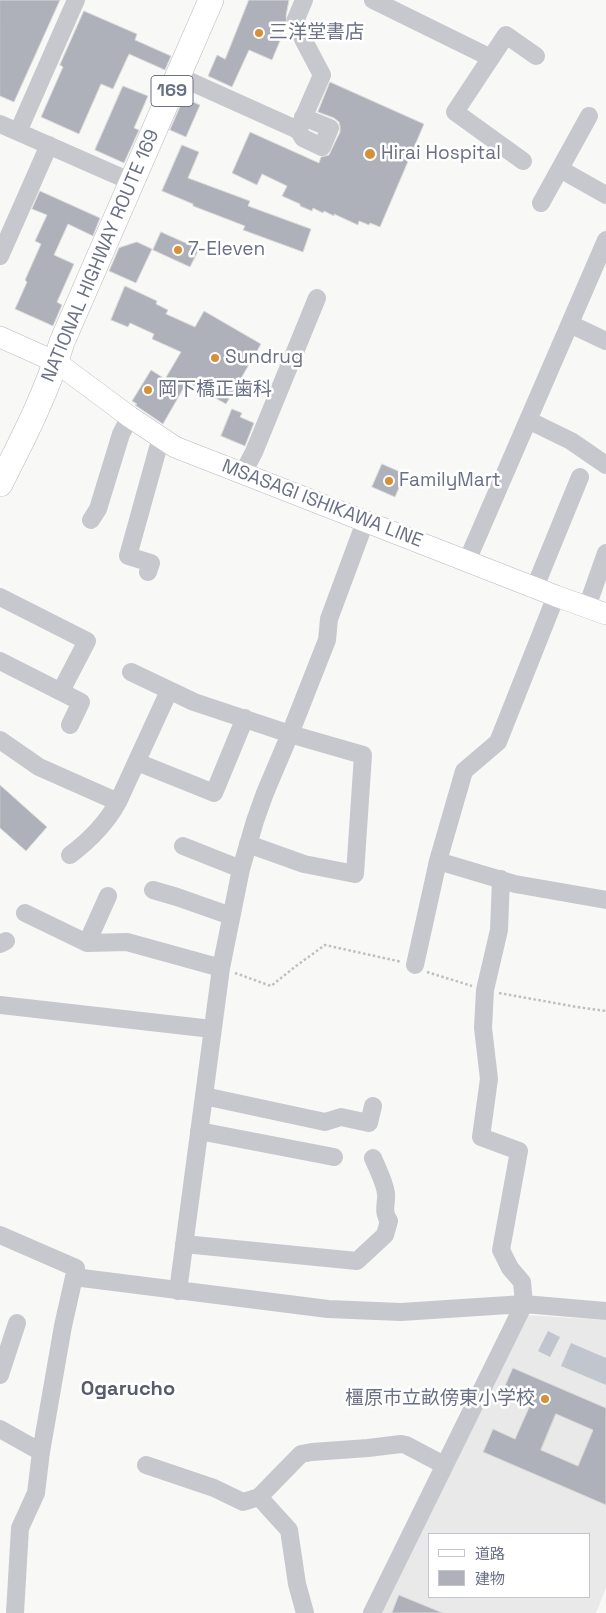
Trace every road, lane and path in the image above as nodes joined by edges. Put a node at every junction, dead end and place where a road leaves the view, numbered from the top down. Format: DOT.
graph roads {
  1 [pos="76,0"];
  2 [pos="211,0"];
  3 [pos="304,0"];
  4 [pos="373,0"];
  5 [pos="536,56"];
  6 [pos="491,58"];
  7 [pos="178,76"];
  8 [pos="589,116"];
  9 [pos="0,124"];
  10 [pos="18,132"];
  11 [pos="49,146"];
  12 [pos="523,161"];
  13 [pos="560,169"];
  14 [pos="132,182"];
  15 [pos="606,195"];
  16 [pos="541,203"];
  17 [pos="606,240"];
  18 [pos="0,256"];
  19 [pos="317,298"];
  20 [pos="570,324"];
  21 [pos="0,336"];
  22 [pos="606,341"];
  23 [pos="56,362"];
  24 [pos="130,417"];
  25 [pos="528,420"];
  26 [pos="162,438"];
  27 [pos="606,465"];
  28 [pos="243,473"];
  29 [pos="580,477"];
  30 [pos="0,484"];
  31 [pos="91,520"];
  32 [pos="365,522"];
  33 [pos="606,553"];
  34 [pos="467,561"];
  35 [pos="148,572"];
  36 [pos="535,587"];
  37 [pos="556,596"];
  38 [pos="0,597"];
  39 [pos="596,610"];
  40 [pos="0,661"];
  41 [pos="131,672"];
  42 [pos="61,691"];
  43 [pos="169,691"];
  44 [pos="245,718"];
  45 [pos="70,725"];
  46 [pos="290,734"];
  47 [pos="0,740"];
  48 [pos="137,762"];
  49 [pos="118,802"];
  50 [pos="248,844"];
  51 [pos="183,846"];
  52 [pos="70,855"];
  53 [pos="438,861"];
  54 [pos="241,869"];
  55 [pos="501,879"];
  56 [pos="153,890"];
  57 [pos="108,896"];
  58 [pos="606,900"];
  59 [pos="25,913"];
  60 [pos="231,916"];
  61 [pos="87,943"];
  62 [pos="415,965"];
  63 [pos="220,968"];
  64 [pos="0,1005"];
  65 [pos="212,1030"];
  66 [pos="204,1096"];
  67 [pos="373,1106"];
  68 [pos="199,1131"];
  69 [pos="334,1157"];
  70 [pos="373,1158"];
  71 [pos="0,1235"];
  72 [pos="184,1244"];
  73 [pos="74,1277"];
  74 [pos="178,1291"];
  75 [pos="524,1304"];
  76 [pos="606,1311"];
  77 [pos="17,1323"];
  78 [pos="0,1375"];
  79 [pos="0,1429"];
  80 [pos="41,1452"];
  81 [pos="146,1465"];
  82 [pos="444,1465"];
  83 [pos="258,1497"];
  84 [pos="15,1613"];
  85 [pos="305,1613"];
  86 [pos="372,1613"];
  1 -- 10 [label="street"];
  2 -- 7 [label="highway, NATIONAL HIGHWAY ROUTE 169 / 169"];
  3 -- 7 [label="street"];
  4 -- 6 [label="street"];
  5 -- 6 [label="street"];
  6 -- 12 [label="street"];
  7 -- 14 [label="highway, NATIONAL HIGHWAY ROUTE 169 / 169"];
  8 -- 13 [label="street"];
  9 -- 10 [label="street"];
  10 -- 11 [label="street"];
  11 -- 14 [label="street"];
  11 -- 18 [label="street"];
  13 -- 15 [label="street"];
  13 -- 16 [label="street"];
  14 -- 23 [label="highway, NATIONAL HIGHWAY ROUTE 169 / 169"];
  17 -- 20 [label="street"];
  19 -- 28 [label="street"];
  20 -- 22 [label="street"];
  20 -- 25 [label="street"];
  21 -- 23 [label="main road, MSASAGI ISHIKAWA LINE"];
  23 -- 24 [label="main road, MSASAGI ISHIKAWA LINE"];
  23 -- 30 [label="highway, NATIONAL HIGHWAY ROUTE 169 / 169"];
  24 -- 26 [label="main road, MSASAGI ISHIKAWA LINE"];
  24 -- 31 [label="street"];
  25 -- 27 [label="street"];
  25 -- 34 [label="street"];
  26 -- 28 [label="main road, MSASAGI ISHIKAWA LINE"];
  26 -- 35 [label="street"];
  28 -- 32 [label="main road, MSASAGI ISHIKAWA LINE"];
  29 -- 36 [label="street"];
  32 -- 34 [label="main road, MSASAGI ISHIKAWA LINE"];
  32 -- 46 [label="street"];
  33 -- 39 [label="street"];
  34 -- 36 [label="main road, MSASAGI ISHIKAWA LINE"];
  36 -- 37 [label="main road, MSASAGI ISHIKAWA LINE"];
  37 -- 39 [label="main road, MSASAGI ISHIKAWA LINE"];
  37 -- 53 [label="street"];
  38 -- 42 [label="street"];
  40 -- 42 [label="street"];
  41 -- 43 [label="street"];
  42 -- 45 [label="street"];
  43 -- 44 [label="street"];
  43 -- 48 [label="street"];
  44 -- 46 [label="street"];
  44 -- 48 [label="street"];
  46 -- 50 [label="street"];
  46 -- 50 [label="street"];
  47 -- 49 [label="street"];
  48 -- 49 [label="street"];
  49 -- 52 [label="street"];
  50 -- 54 [label="street"];
  51 -- 54 [label="street"];
  53 -- 55 [label="street"];
  53 -- 62 [label="street"];
  54 -- 60 [label="street"];
  55 -- 58 [label="street"];
  55 -- 75 [label="street"];
  56 -- 60 [label="street"];
  57 -- 61 [label="street"];
  59 -- 61 [label="street"];
  60 -- 63 [label="street"];
  61 -- 63 [label="street"];
  63 -- 65 [label="street"];
  64 -- 65 [label="street"];
  65 -- 66 [label="street"];
  66 -- 67 [label="street"];
  66 -- 68 [label="street"];
  68 -- 69 [label="street"];
  68 -- 72 [label="street"];
  70 -- 72 [label="street"];
  71 -- 73 [label="street"];
  72 -- 74 [label="street"];
  73 -- 74 [label="street"];
  73 -- 80 [label="street"];
  74 -- 75 [label="street"];
  75 -- 76 [label="street"];
  75 -- 82 [label="street"];
  77 -- 78 [label="street"];
  79 -- 80 [label="street"];
  80 -- 84 [label="street"];
  81 -- 83 [label="street"];
  82 -- 83 [label="street"];
  82 -- 86 [label="street"];
  83 -- 85 [label="street"];
}
